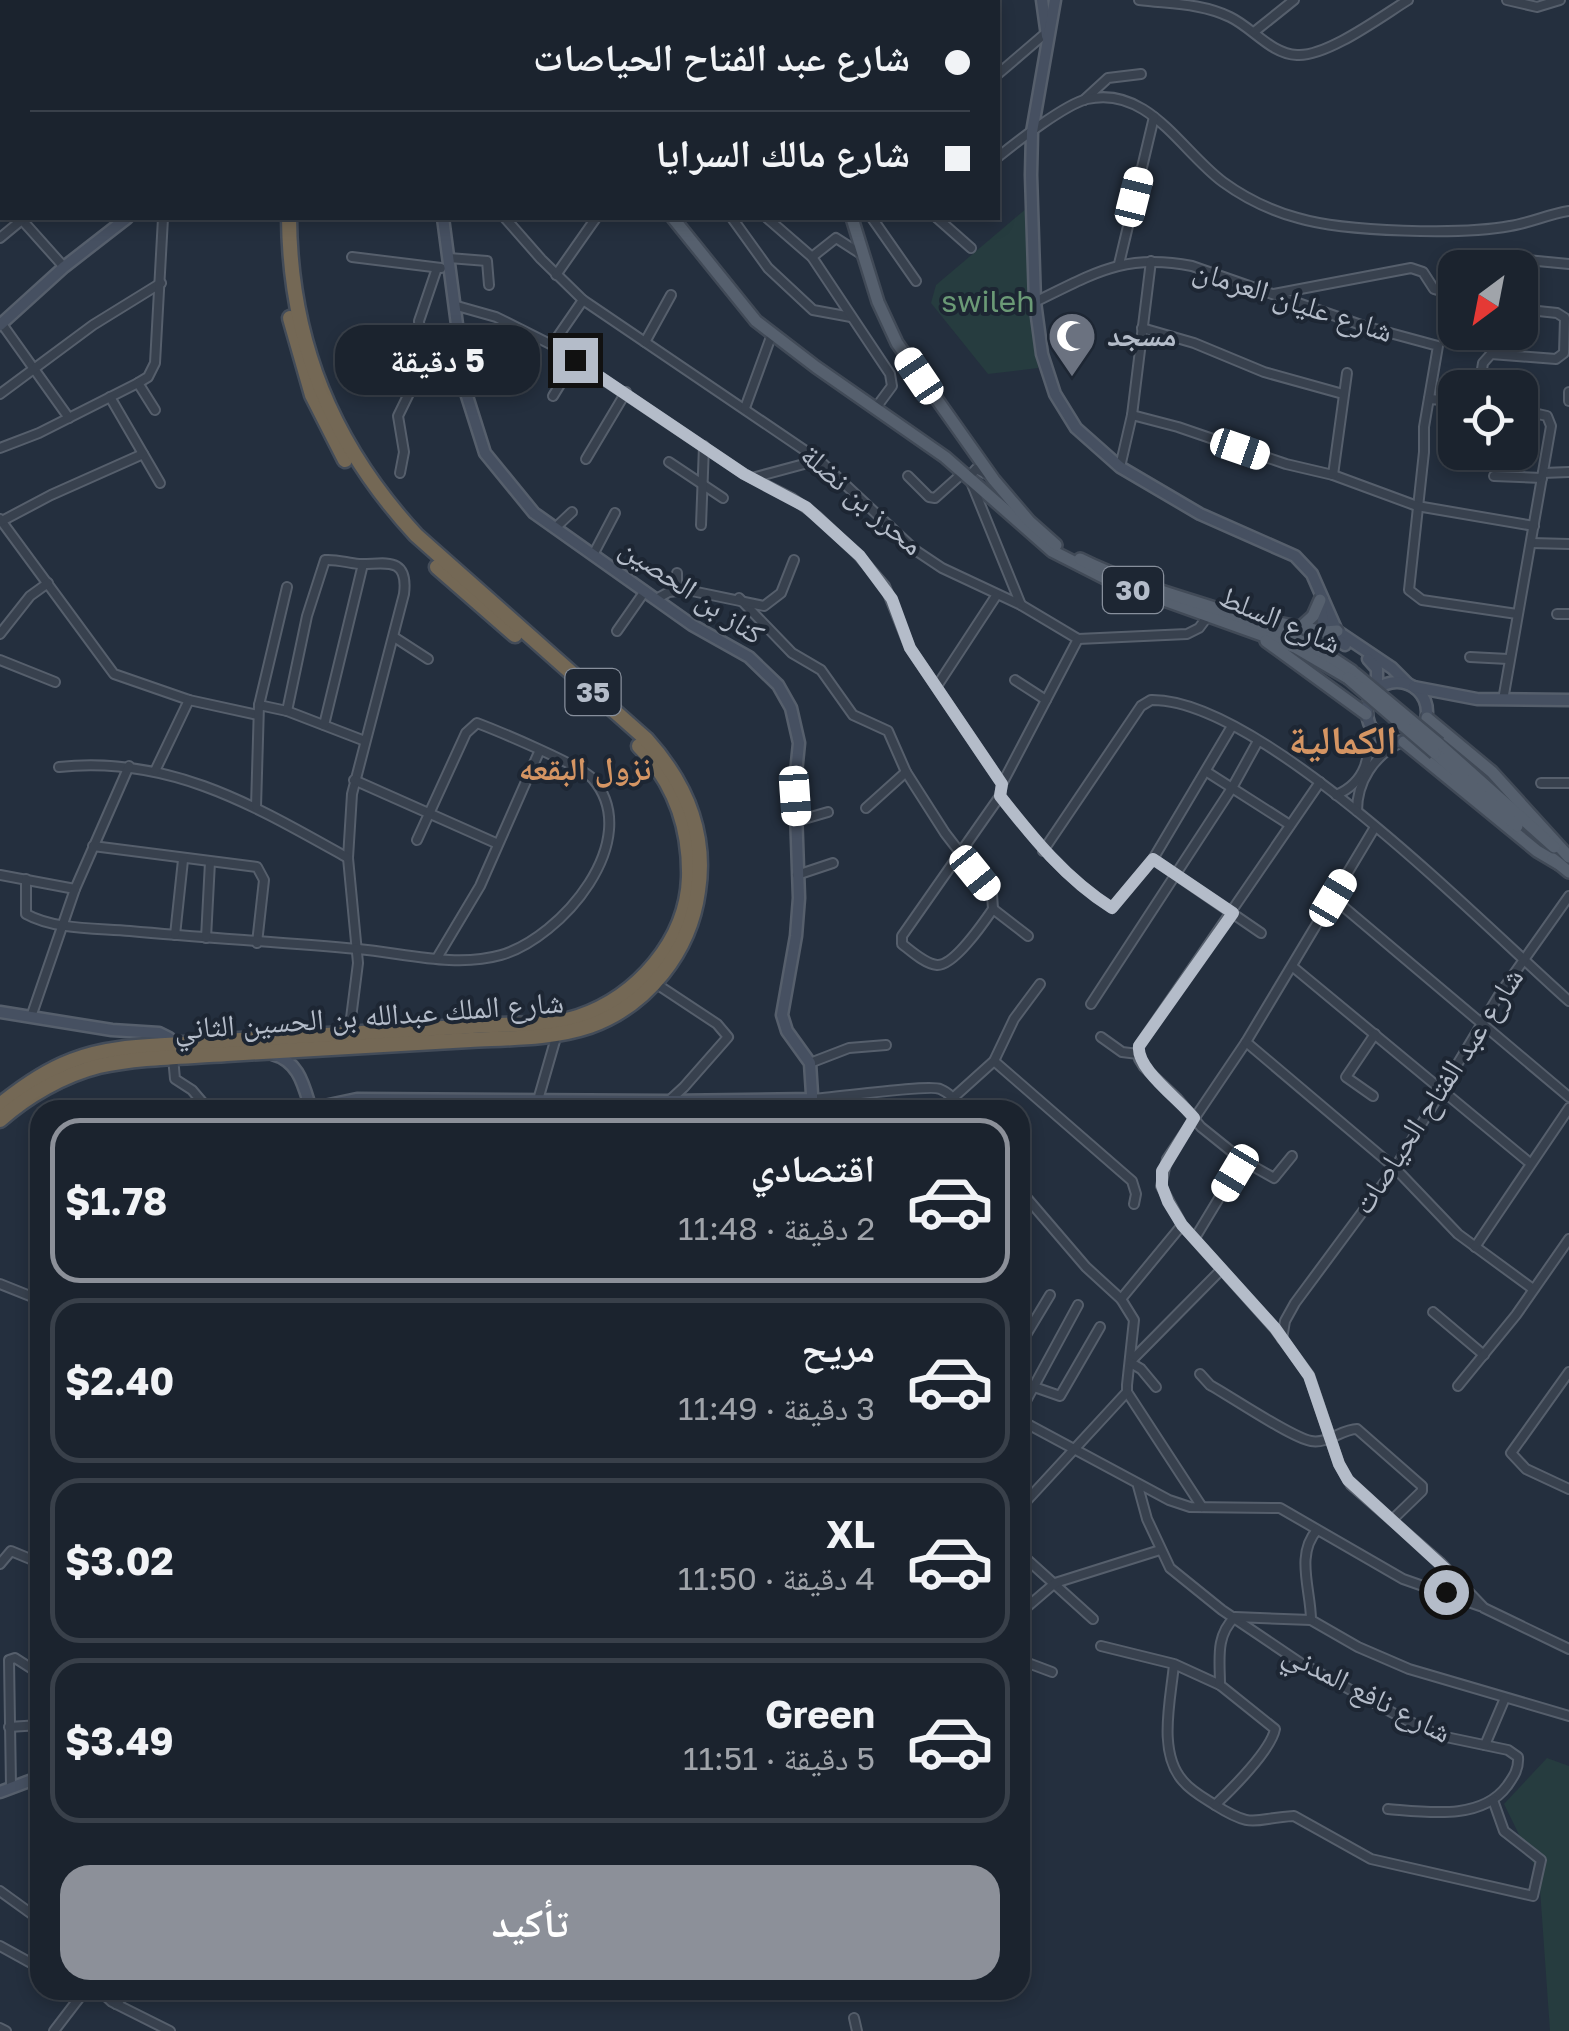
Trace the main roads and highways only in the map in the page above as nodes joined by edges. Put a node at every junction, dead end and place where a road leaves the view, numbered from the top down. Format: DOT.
graph roads {
  1 [pos="280,220"];
  2 [pos="289,220"];
  3 [pos="676,220"];
  4 [pos="853,220"];
  5 [pos="966,443"];
  6 [pos="945,456"];
  7 [pos="1320,597"];
  8 [pos="1250,624"];
  9 [pos="1301,627"];
  10 [pos="1331,631"];
  11 [pos="1427,715"];
  12 [pos="1368,720"];
  13 [pos="1402,742"];
  14 [pos="1566,863"];
  15 [pos="388,1038"];
  16 [pos="173,1051"];
  17 [pos="0,1104"];
  18 [pos="0,1120"];
  1 -- 15 [label="highway, شارع الملك عبدالله بن الحسين الثاني / 35"];
  2 -- 15 [label="highway, شارع الملك عبدالله بن الحسين الثاني / 35"];
  3 -- 6 [label="main road, 30"];
  4 -- 5 [label="main road, 30"];
  5 -- 6 [label="main road"];
  5 -- 8 [label="main road, شارع السلط / 30"];
  6 -- 8 [label="main road, شارع السلط / 30"];
  7 -- 9 [label="main road"];
  8 -- 9 [label="main road"];
  8 -- 12 [label="main road"];
  8 -- 14 [label="main road, شارع السلط / 30, bridge"];
  9 -- 10 [label="main road"];
  11 -- 14 [label="main road"];
  13 -- 14 [label="main road"];
  15 -- 16 [label="highway, شارع الملك عبدالله بن الحسين الثاني / 35"];
  15 -- 16 [label="highway, شارع الملك عبدالله بن الحسين الثاني / 35"];
  16 -- 17 [label="highway, شارع الملك عبدالله بن الحسين الثاني / 35"];
  16 -- 18 [label="highway, شارع الملك عبدالله بن الحسين الثاني / 35"];
}
